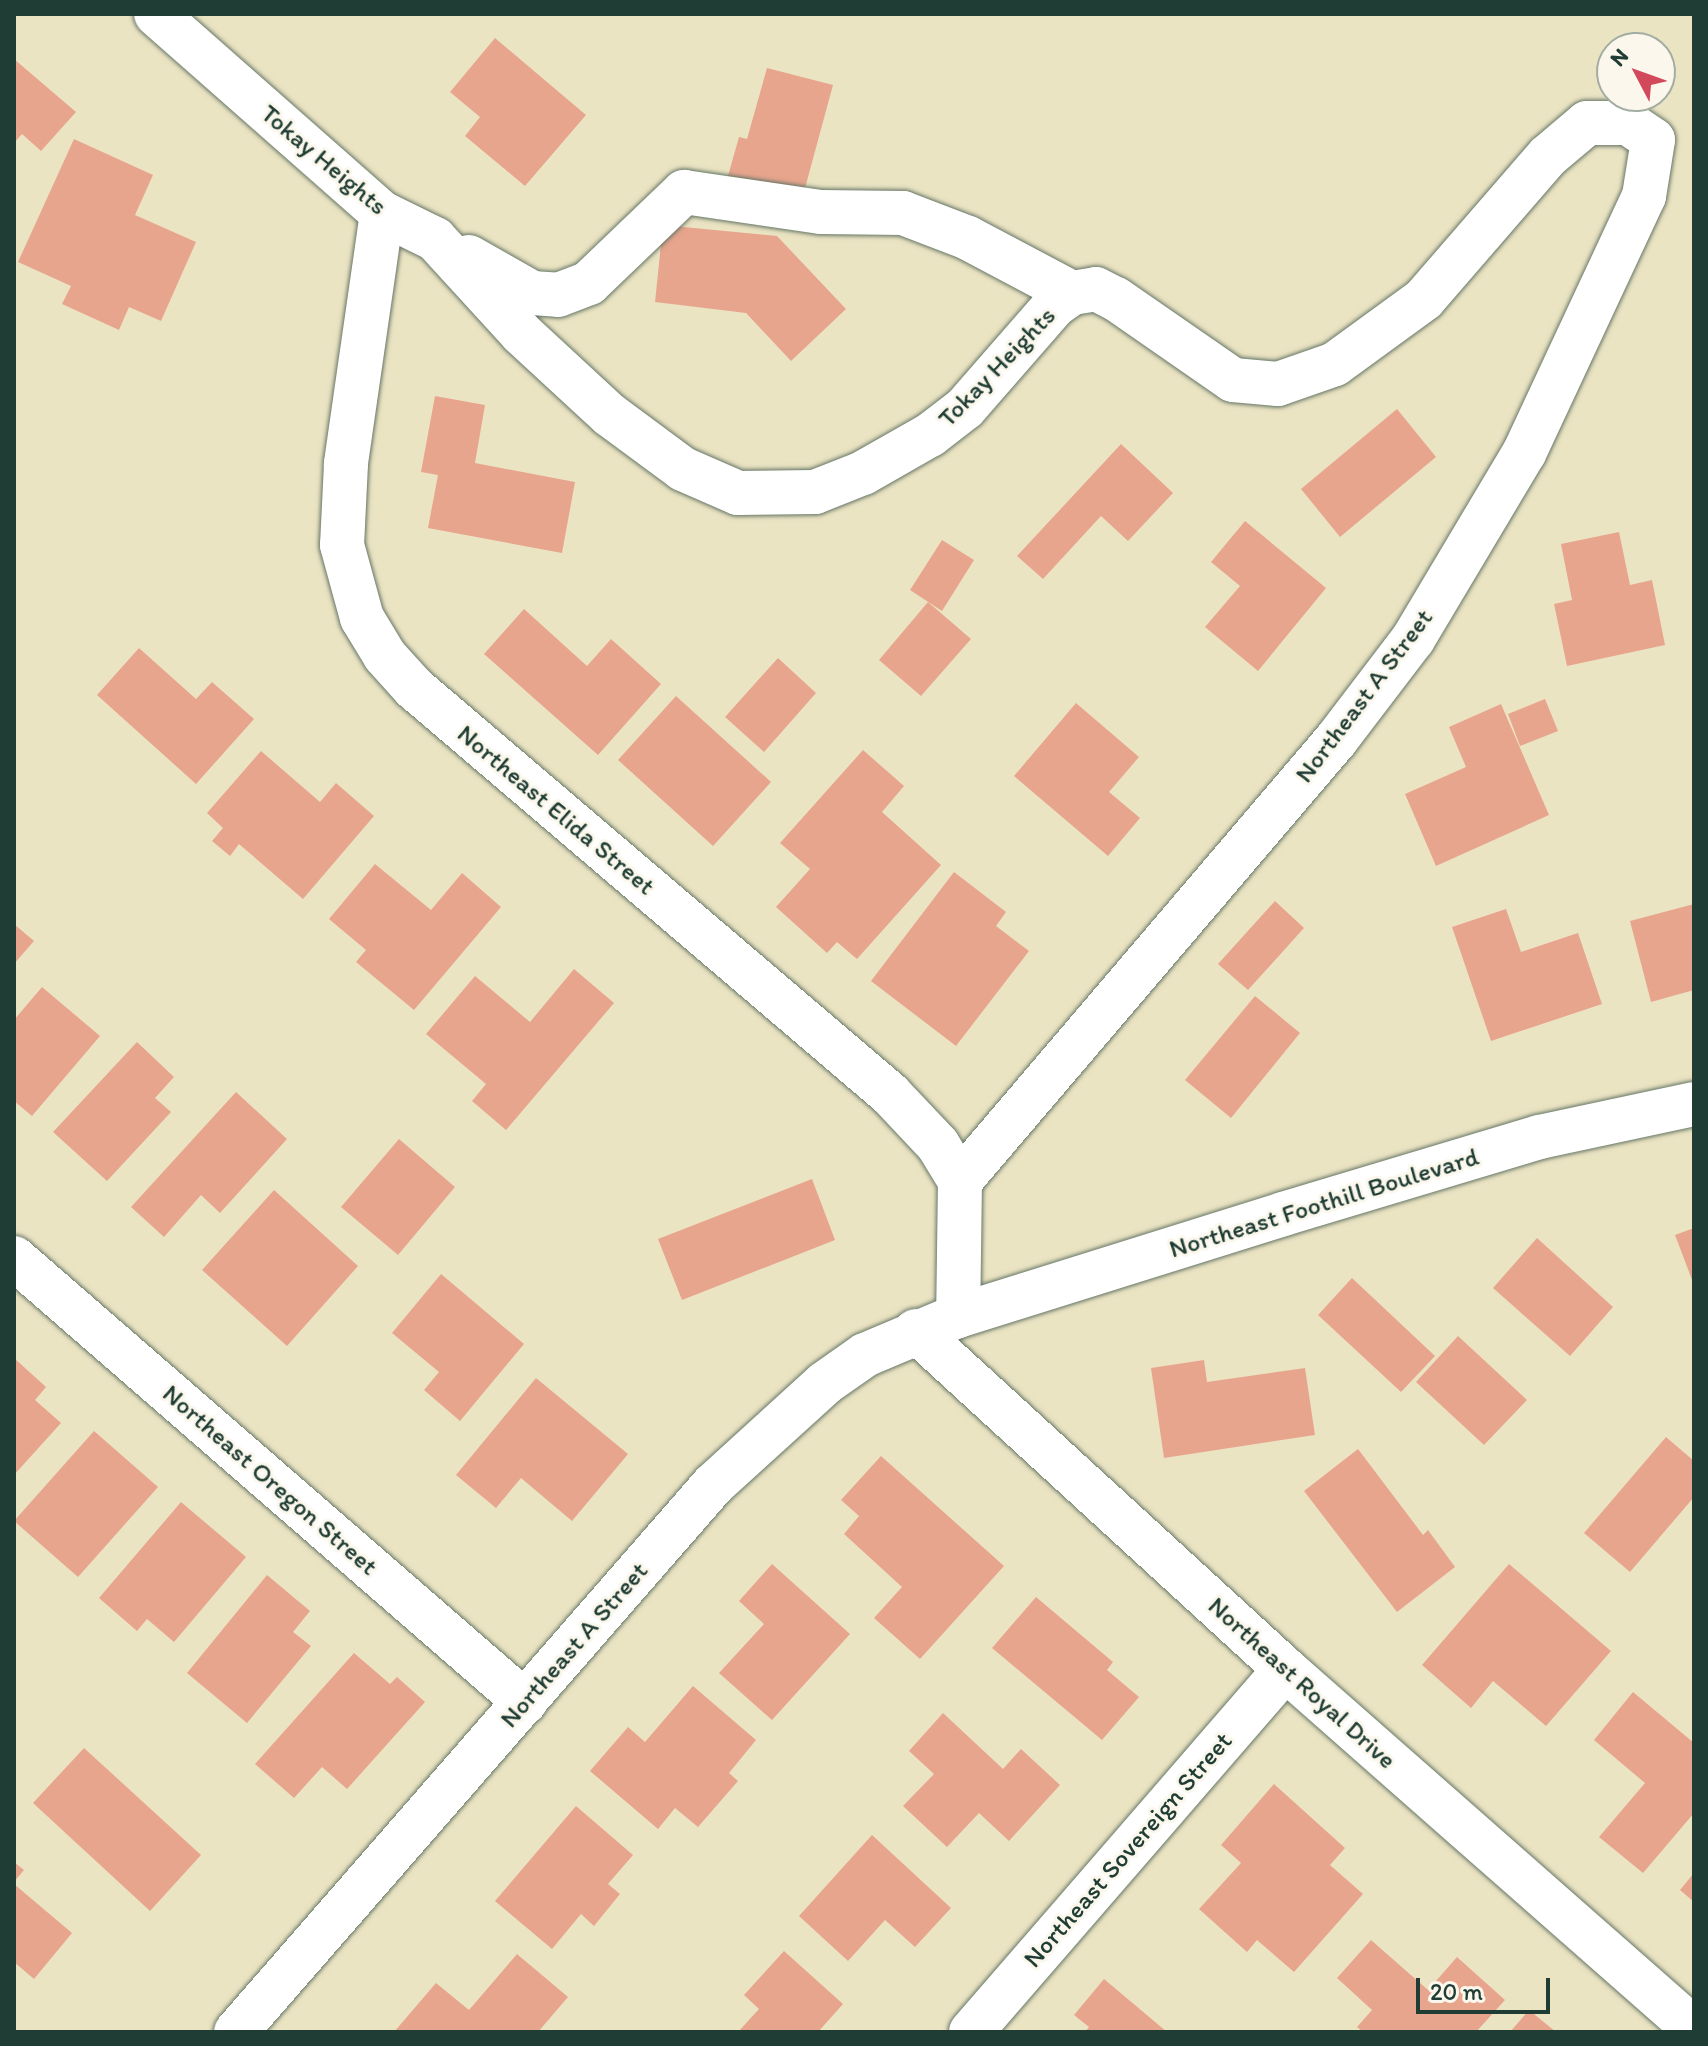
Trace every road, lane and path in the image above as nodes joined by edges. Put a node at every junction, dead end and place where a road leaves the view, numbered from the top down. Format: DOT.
graph roads {
  1 [pos="156,14"];
  2 [pos="1653,140"];
  3 [pos="382,213"];
  4 [pos="435,239"];
  5 [pos="1072,293"];
  6 [pos="1694,1104"];
  7 [pos="960,1181"];
  8 [pos="14,1258"];
  9 [pos="958,1316"];
  10 [pos="916,1331"];
  11 [pos="1285,1669"];
  12 [pos="525,1702"];
  13 [pos="1694,2029"];
  14 [pos="236,2032"];
  15 [pos="971,2032"];
  1 -- 3 [label="street, Tokay Heights"];
  2 -- 5 [label="street, Tokay Heights"];
  2 -- 7 [label="street, Northeast A Street"];
  3 -- 4 [label="street, Tokay Heights"];
  3 -- 7 [label="street, Northeast Elida Street"];
  4 -- 5 [label="street"];
  4 -- 5 [label="street, Tokay Heights"];
  6 -- 9 [label="street, Northeast Foothill Boulevard"];
  7 -- 9 [label="street"];
  8 -- 12 [label="street, Northeast Oregon Street"];
  9 -- 10 [label="street, Northeast A Street"];
  10 -- 11 [label="street, Northeast Royal Drive"];
  10 -- 12 [label="street, Northeast A Street"];
  11 -- 13 [label="street, Northeast Royal Drive"];
  11 -- 15 [label="street, Northeast Sovereign Street"];
  12 -- 14 [label="street, Northeast A Street"];
}
